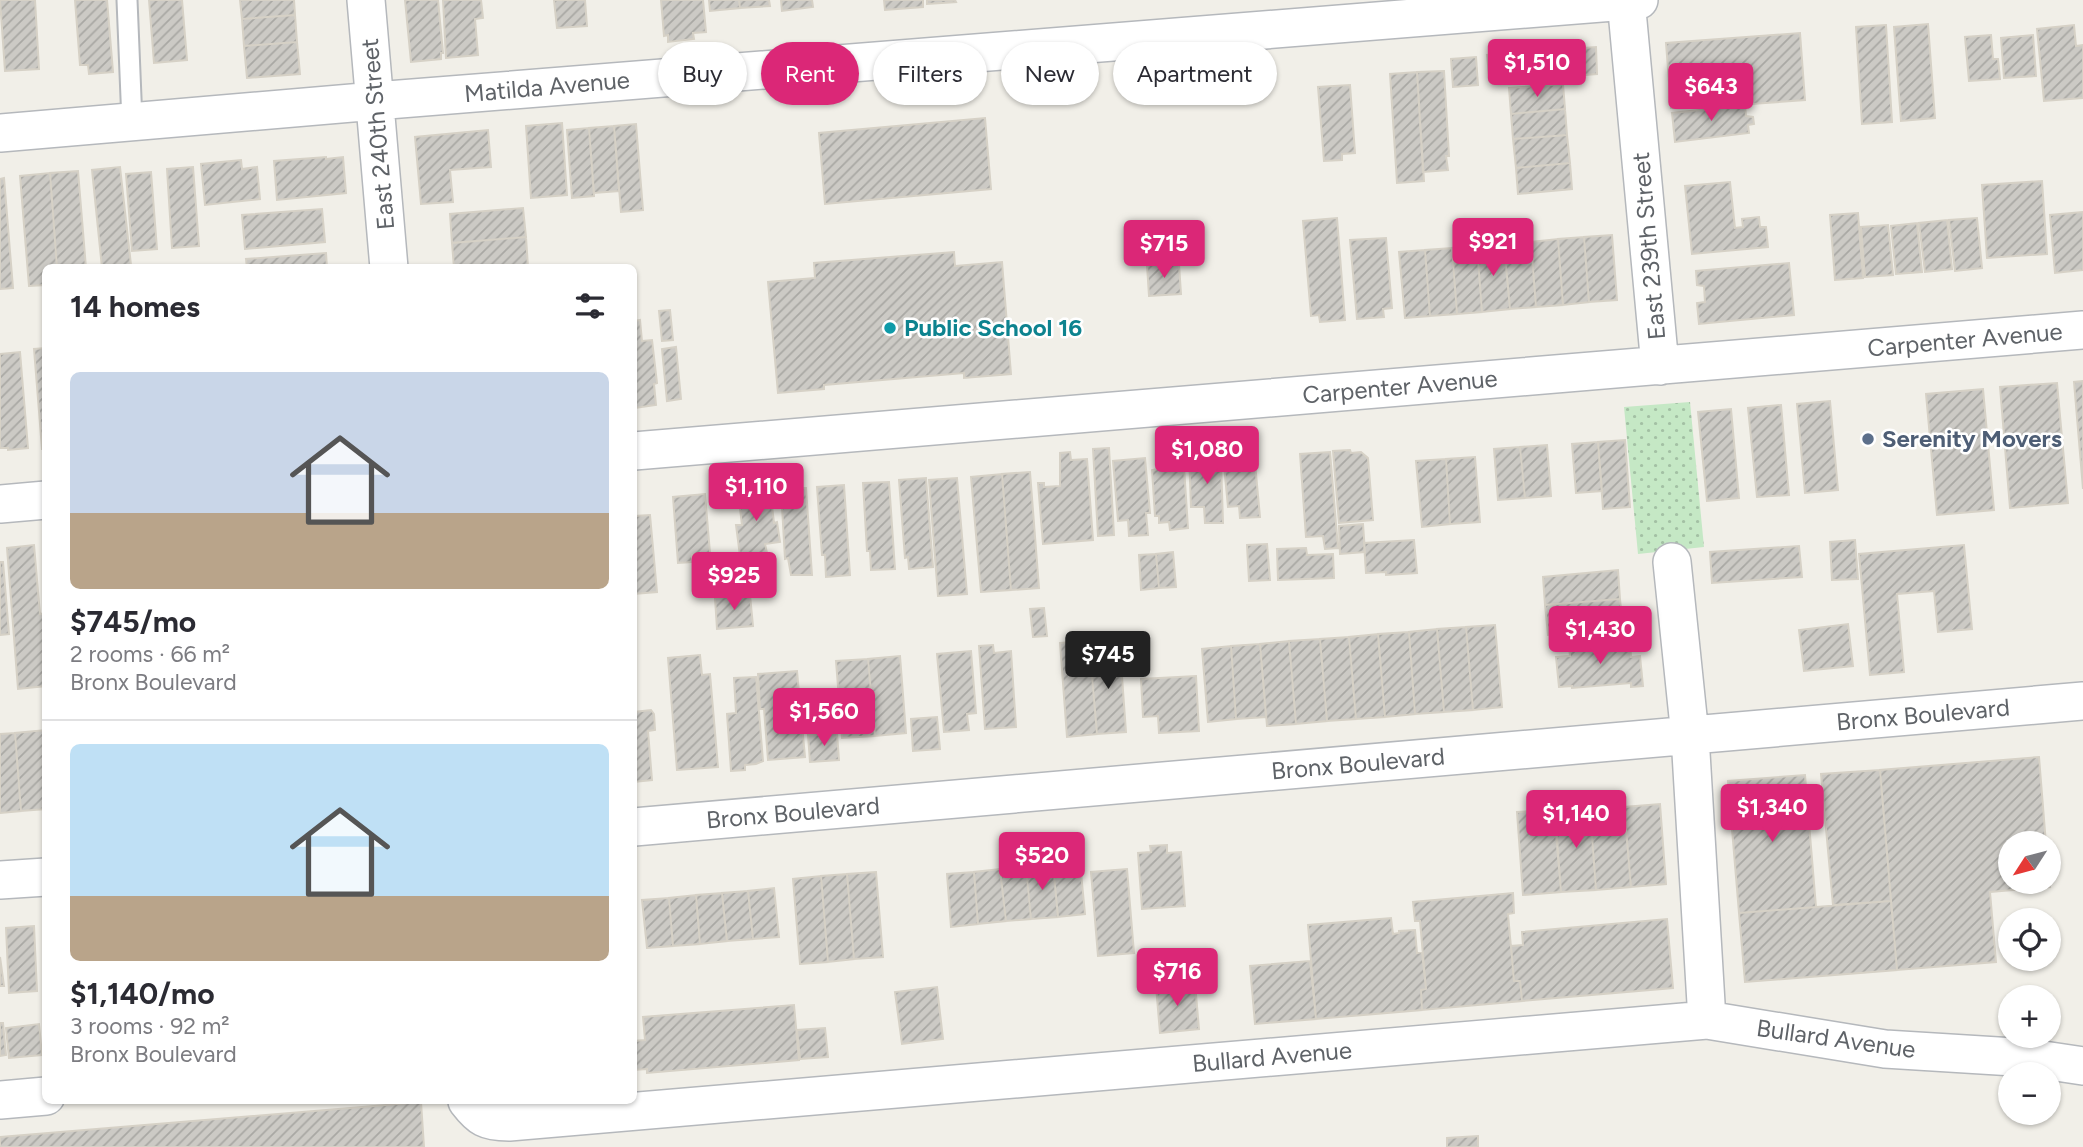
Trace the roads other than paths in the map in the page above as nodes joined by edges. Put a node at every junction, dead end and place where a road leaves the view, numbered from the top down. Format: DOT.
graph roads {
  1 [pos="127,0"];
  2 [pos="366,0"];
  3 [pos="1631,0"];
  4 [pos="375,101"];
  5 [pos="132,122"];
  6 [pos="0,133"];
  7 [pos="389,264"];
  8 [pos="2083,330"];
  9 [pos="1660,366"];
  10 [pos="637,452"];
  11 [pos="42,500"];
  12 [pos="0,504"];
  13 [pos="1672,562"];
  14 [pos="2083,701"];
  15 [pos="1690,736"];
  16 [pos="637,827"];
  17 [pos="42,877"];
  18 [pos="0,880"];
  19 [pos="1707,1020"];
  20 [pos="2083,1066"];
  21 [pos="42,1096"];
  22 [pos="0,1100"];
  23 [pos="469,1104"];
  1 -- 5 [label="lane"];
  2 -- 4 [label="street, East 240th Street"];
  3 -- 4 [label="street, Matilda Avenue"];
  3 -- 9 [label="street, East 239th Street"];
  4 -- 5 [label="street, Matilda Avenue"];
  4 -- 7 [label="street, East 240th Street"];
  5 -- 6 [label="street, Matilda Avenue"];
  8 -- 9 [label="street, Carpenter Avenue"];
  9 -- 10 [label="street, Carpenter Avenue"];
  11 -- 12 [label="street"];
  13 -- 15 [label="street"];
  14 -- 15 [label="street, Bronx Boulevard"];
  15 -- 16 [label="street, Bronx Boulevard"];
  15 -- 19 [label="street"];
  17 -- 18 [label="street"];
  19 -- 20 [label="street, Bullard Avenue"];
  19 -- 23 [label="street, Bullard Avenue"];
  21 -- 22 [label="street"];
}
